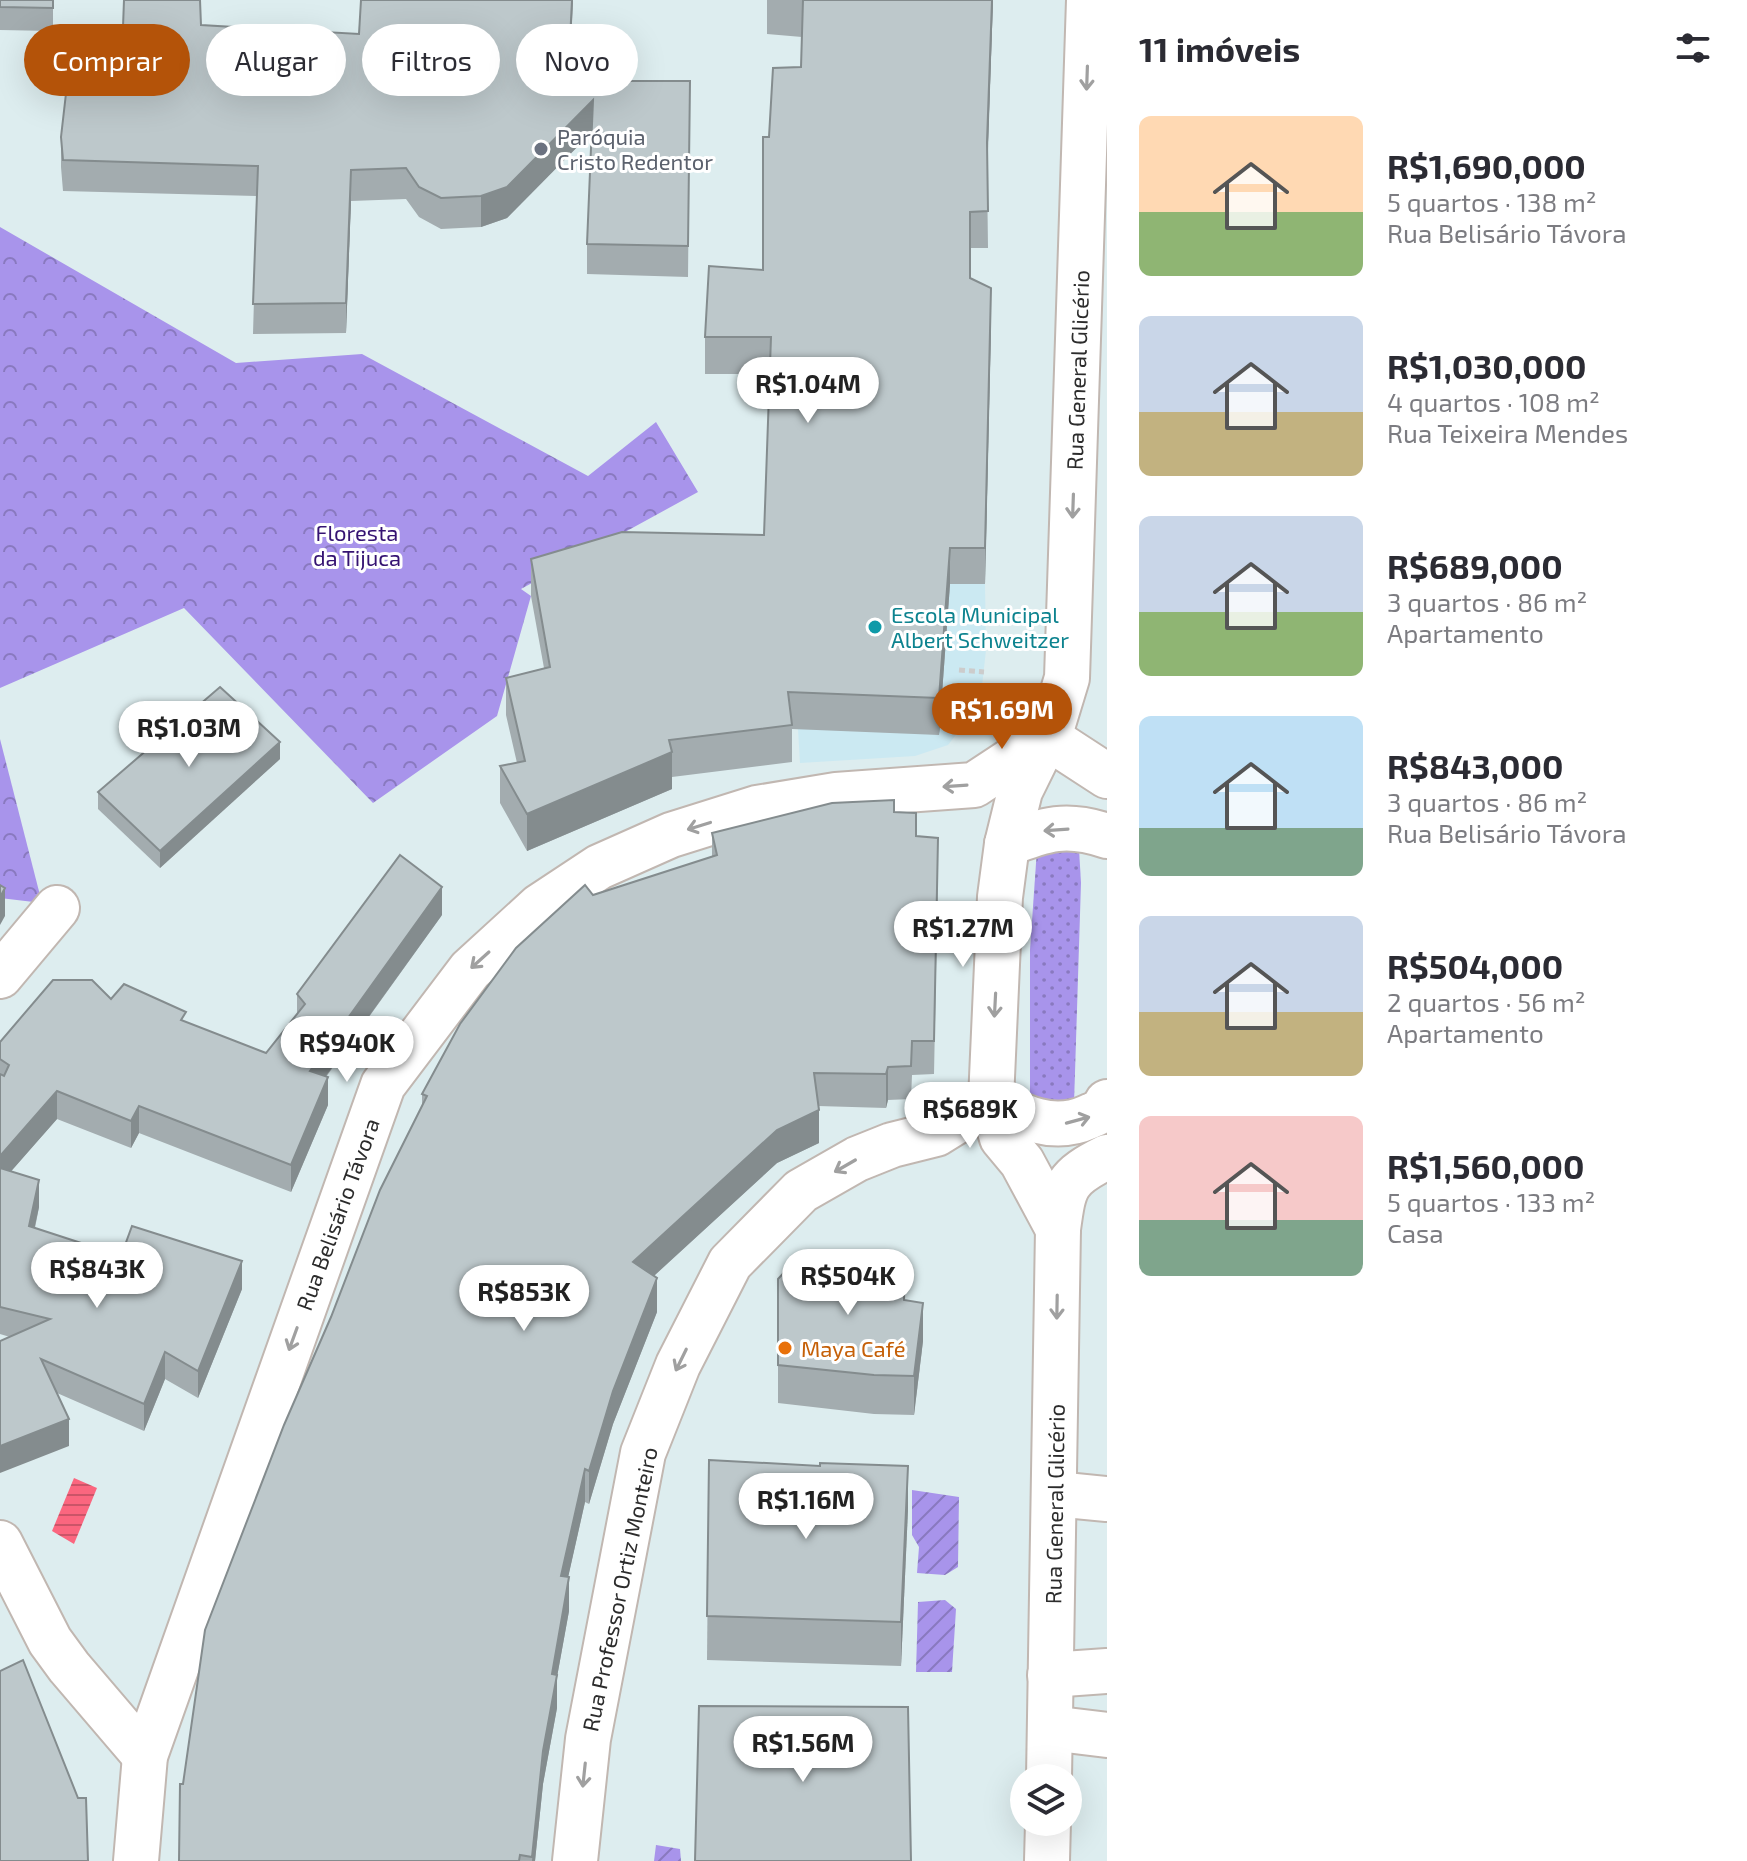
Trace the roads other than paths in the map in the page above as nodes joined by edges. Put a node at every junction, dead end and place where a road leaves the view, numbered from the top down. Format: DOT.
graph roads {
  1 [pos="1089,0"];
  2 [pos="1047,737"];
  3 [pos="1107,776"];
  4 [pos="1107,836"];
  5 [pos="1007,844"];
  6 [pos="57,908"];
  7 [pos="0,976"];
  8 [pos="991,1100"];
  9 [pos="1107,1102"];
  10 [pos="1107,1157"];
  11 [pos="1058,1229"];
  12 [pos="1055,1494"];
  13 [pos="1107,1499"];
  14 [pos="0,1543"];
  15 [pos="1107,1671"];
  16 [pos="1050,1675"];
  17 [pos="1050,1728"];
  18 [pos="1107,1735"];
  19 [pos="145,1756"];
  20 [pos="1049,1764"];
  21 [pos="1048,1836"];
  22 [pos="136,1861"];
  23 [pos="575,1861"];
  24 [pos="1047,1861"];
  1 -- 2 [label="street, Rua General Glicério, one-way"];
  2 -- 3 [label="street"];
  2 -- 5 [label="street, Rua General Glicério"];
  2 -- 19 [label="street, Rua Belisário Távora, one-way"];
  4 -- 5 [label="street, one-way"];
  5 -- 8 [label="street, Rua General Glicério, one-way"];
  6 -- 7 [label="street"];
  8 -- 9 [label="street, one-way"];
  8 -- 11 [label="street, Rua General Glicério"];
  8 -- 23 [label="street, Rua Professor Ortiz Monteiro, one-way"];
  10 -- 11 [label="street, Rua General Glicério"];
  11 -- 12 [label="street, Rua General Glicério, one-way"];
  12 -- 13 [label="street"];
  12 -- 16 [label="street, Rua General Glicério"];
  14 -- 19 [label="street"];
  15 -- 16 [label="street"];
  16 -- 17 [label="street, Rua General Glicério"];
  17 -- 18 [label="street"];
  17 -- 20 [label="street, Rua General Glicério"];
  19 -- 22 [label="street, Rua Belisário Távora"];
  21 -- 24 [label="street"];
}
